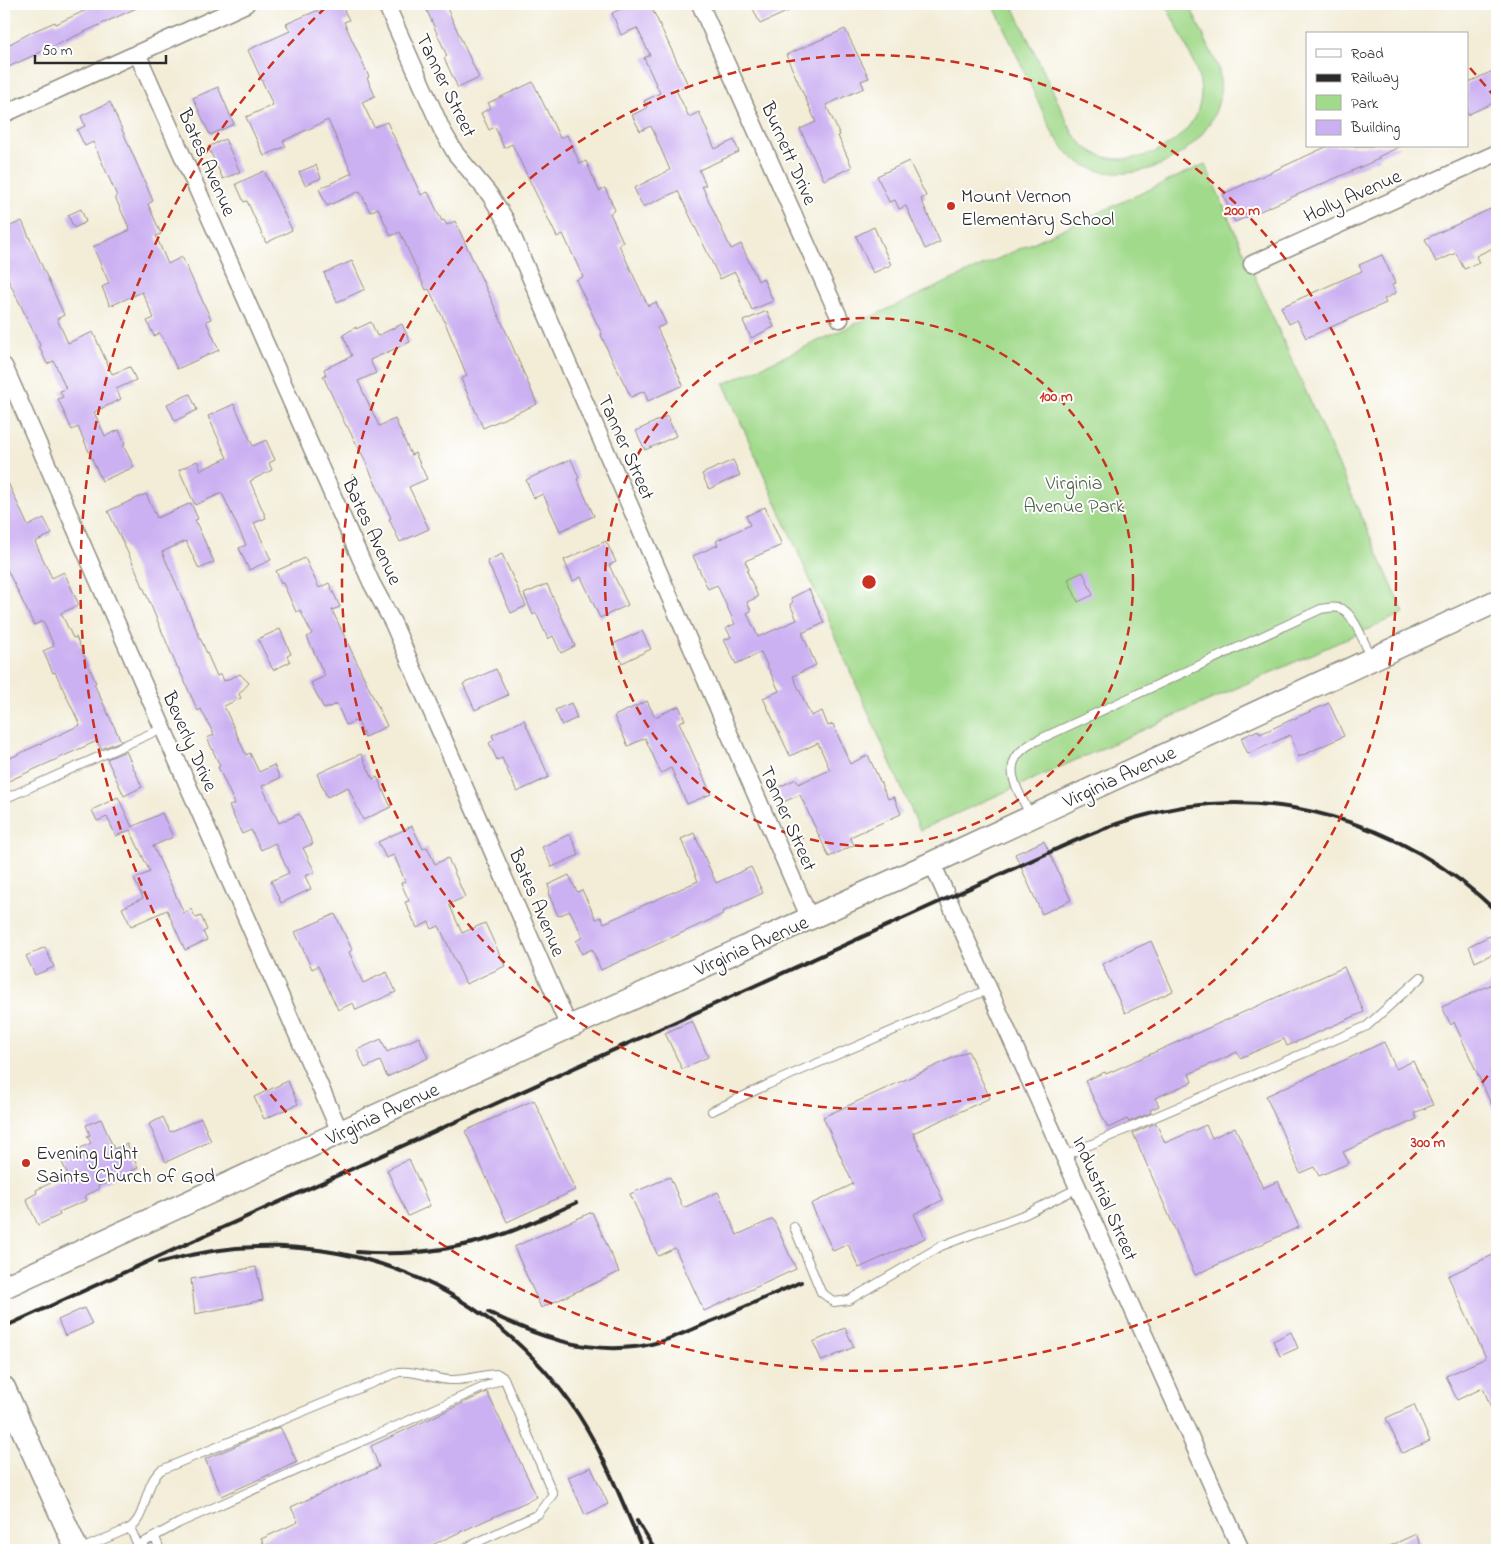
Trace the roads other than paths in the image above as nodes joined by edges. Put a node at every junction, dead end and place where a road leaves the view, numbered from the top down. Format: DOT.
graph roads {
  1 [pos="246,4"];
  2 [pos="386,4"];
  3 [pos="700,4"];
  4 [pos="137,53"];
  5 [pos="4,114"];
  6 [pos="1497,153"];
  7 [pos="1252,264"];
  8 [pos="840,319"];
  9 [pos="4,366"];
  10 [pos="1497,601"];
  11 [pos="1372,659"];
  12 [pos="162,728"];
  13 [pos="4,799"];
  14 [pos="1032,817"];
  15 [pos="932,863"];
  16 [pos="810,919"];
  17 [pos="1421,977"];
  18 [pos="989,989"];
  19 [pos="569,1028"];
  20 [pos="712,1111"];
  21 [pos="340,1132"];
  22 [pos="1064,1156"];
  23 [pos="1078,1188"];
  24 [pos="794,1227"];
  25 [pos="4,1287"];
  26 [pos="504,1378"];
  27 [pos="4,1388"];
  28 [pos="130,1528"];
  29 [pos="155,1537"];
  30 [pos="139,1547"];
  31 [pos="78,1550"];
  32 [pos="130,1550"];
  33 [pos="160,1550"];
  34 [pos="461,1550"];
  35 [pos="1241,1550"];
  1 -- 4 [label="street"];
  2 -- 16 [label="street, Tanner Street"];
  3 -- 8 [label="street, Burnett Drive"];
  4 -- 5 [label="street"];
  4 -- 19 [label="street, Bates Avenue"];
  6 -- 7 [label="street, Holly Avenue"];
  9 -- 12 [label="street, Beverly Drive"];
  10 -- 11 [label="street, Virginia Avenue"];
  11 -- 14 [label="street, Virginia Avenue"];
  11 -- 14 [label="lane"];
  12 -- 13 [label="lane"];
  12 -- 21 [label="street, Beverly Drive"];
  14 -- 15 [label="street, Virginia Avenue"];
  15 -- 16 [label="street, Virginia Avenue"];
  15 -- 18 [label="street, Industrial Street"];
  16 -- 19 [label="street, Virginia Avenue"];
  17 -- 22 [label="lane"];
  18 -- 20 [label="lane"];
  18 -- 22 [label="street, Industrial Street"];
  19 -- 21 [label="street, Virginia Avenue"];
  21 -- 25 [label="street, Virginia Avenue"];
  22 -- 23 [label="street, Industrial Street"];
  23 -- 24 [label="lane"];
  23 -- 35 [label="street, Industrial Street"];
  26 -- 28 [label="lane"];
  26 -- 29 [label="lane"];
  26 -- 34 [label="lane"];
  27 -- 31 [label="street"];
  28 -- 30 [label="lane"];
  28 -- 31 [label="lane"];
  29 -- 30 [label="lane"];
  29 -- 33 [label="lane"];
  30 -- 32 [label="lane"];
}
